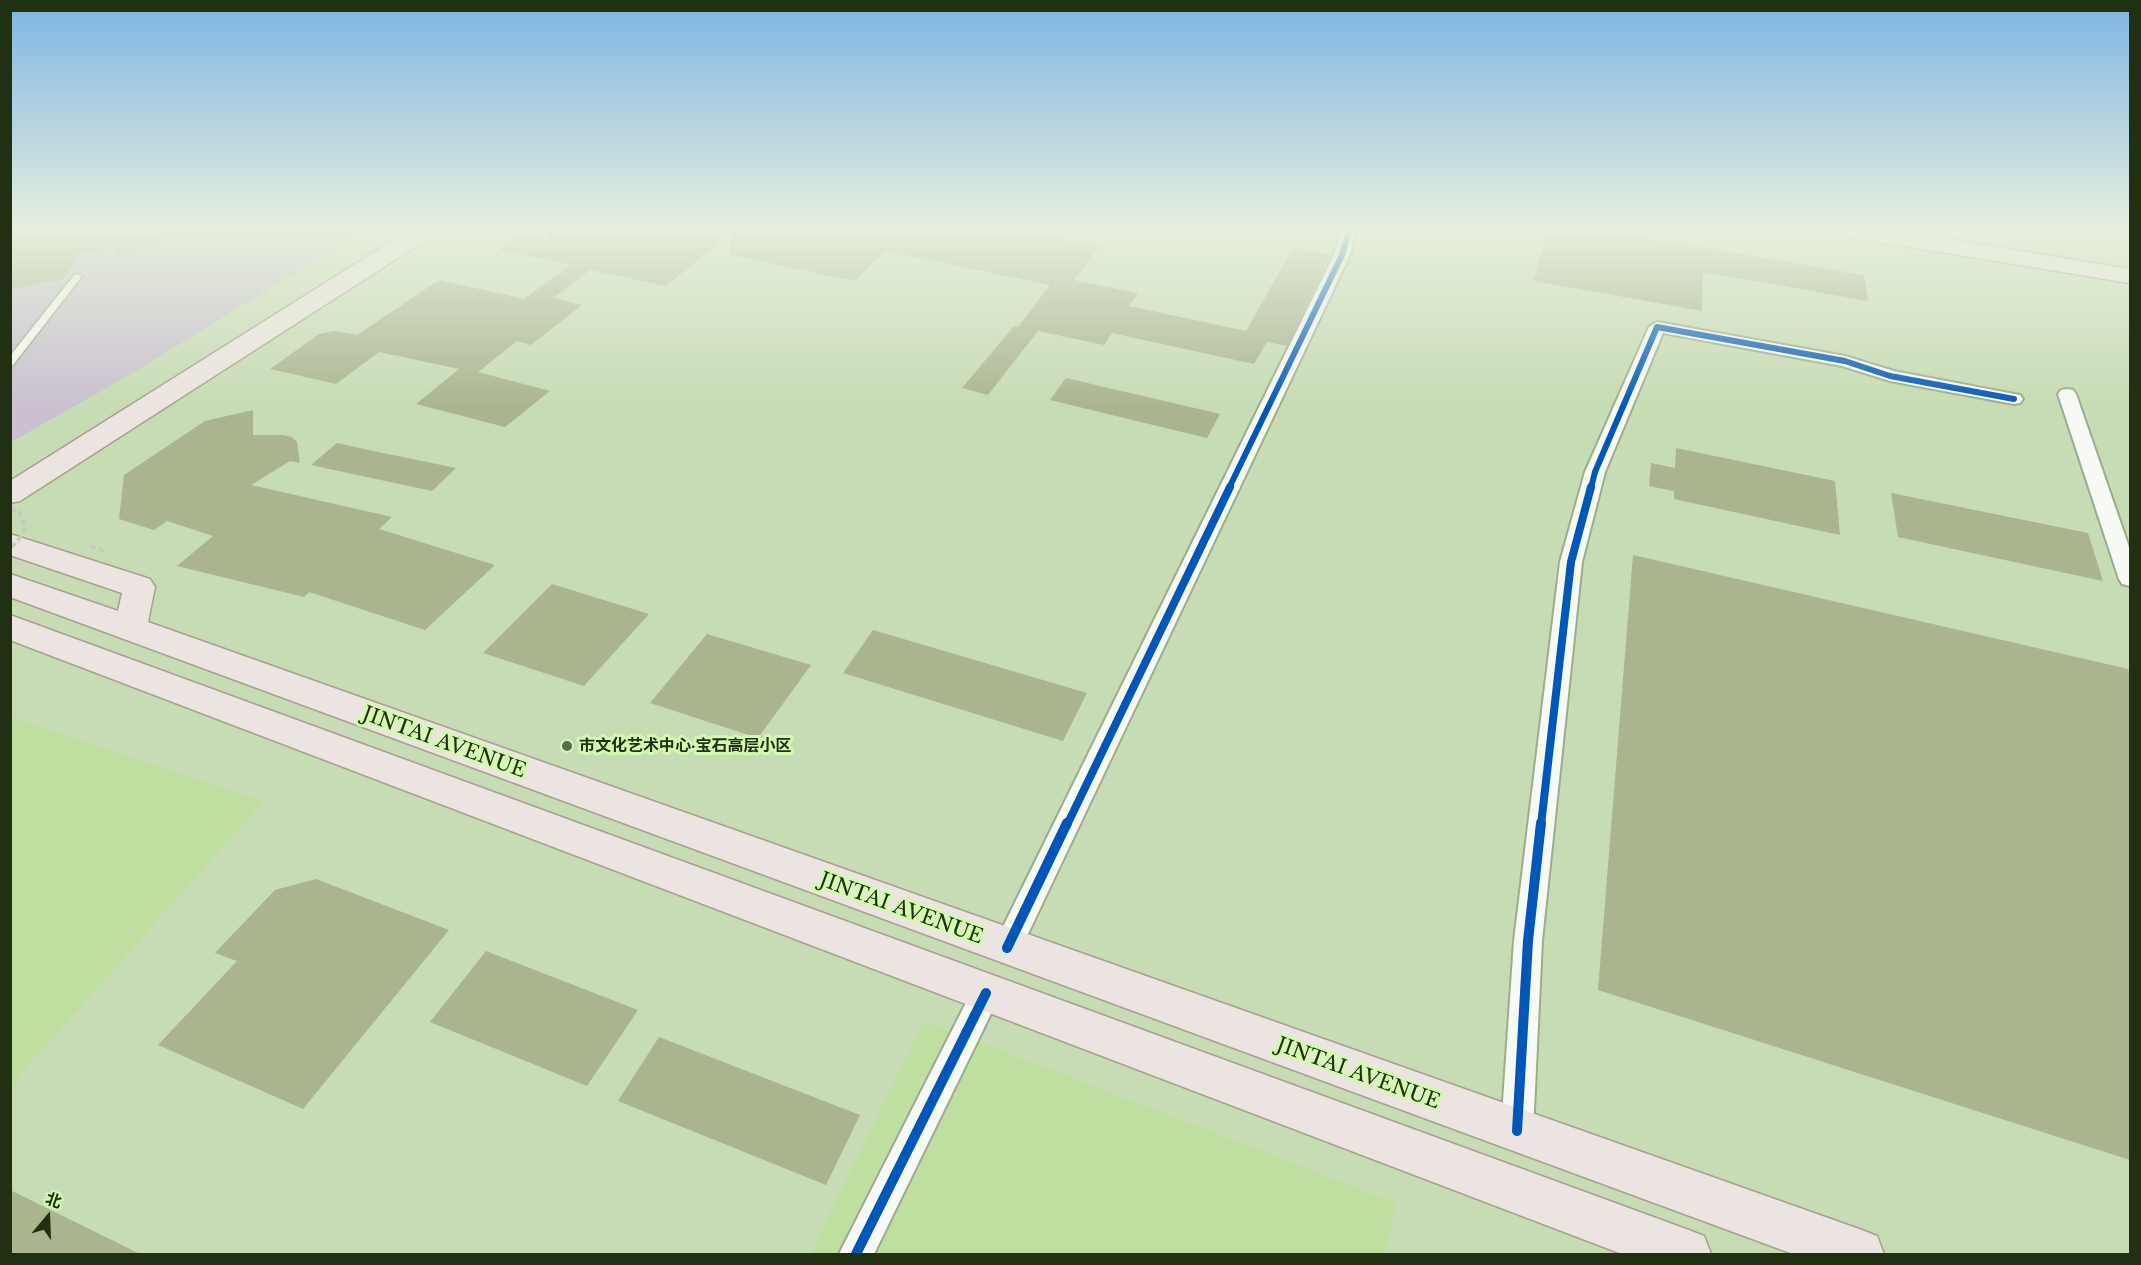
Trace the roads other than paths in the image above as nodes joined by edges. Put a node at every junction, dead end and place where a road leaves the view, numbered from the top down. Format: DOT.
graph roads {
  1 [pos="67,290"];
  2 [pos="307,290"];
  3 [pos="331,290"];
  4 [pos="1325,290"];
  5 [pos="10,363"];
  6 [pos="2067,394"];
  7 [pos="2014,399"];
  8 [pos="11,492"];
  9 [pos="10,544"];
  10 [pos="2130,579"];
  11 [pos="10,585"];
  12 [pos="10,627"];
  13 [pos="130,629"];
  14 [pos="1007,948"];
  15 [pos="986,993"];
  16 [pos="1517,1131"];
  17 [pos="856,1254"];
  18 [pos="1686,1254"];
  19 [pos="1859,1254"];
  1 -- 5 [label="lane"];
  2 -- 8 [label="main road"];
  3 -- 8 [label="main road"];
  4 -- 14 [label="street"];
  6 -- 10 [label="street"];
  7 -- 16 [label="street"];
  9 -- 13 [label="main road"];
  11 -- 13 [label="main road, JINTAI AVENUE"];
  12 -- 15 [label="main road"];
  13 -- 14 [label="main road, JINTAI AVENUE"];
  14 -- 16 [label="main road, JINTAI AVENUE"];
  15 -- 17 [label="street"];
  15 -- 18 [label="main road"];
  16 -- 19 [label="main road, JINTAI AVENUE"];
}
